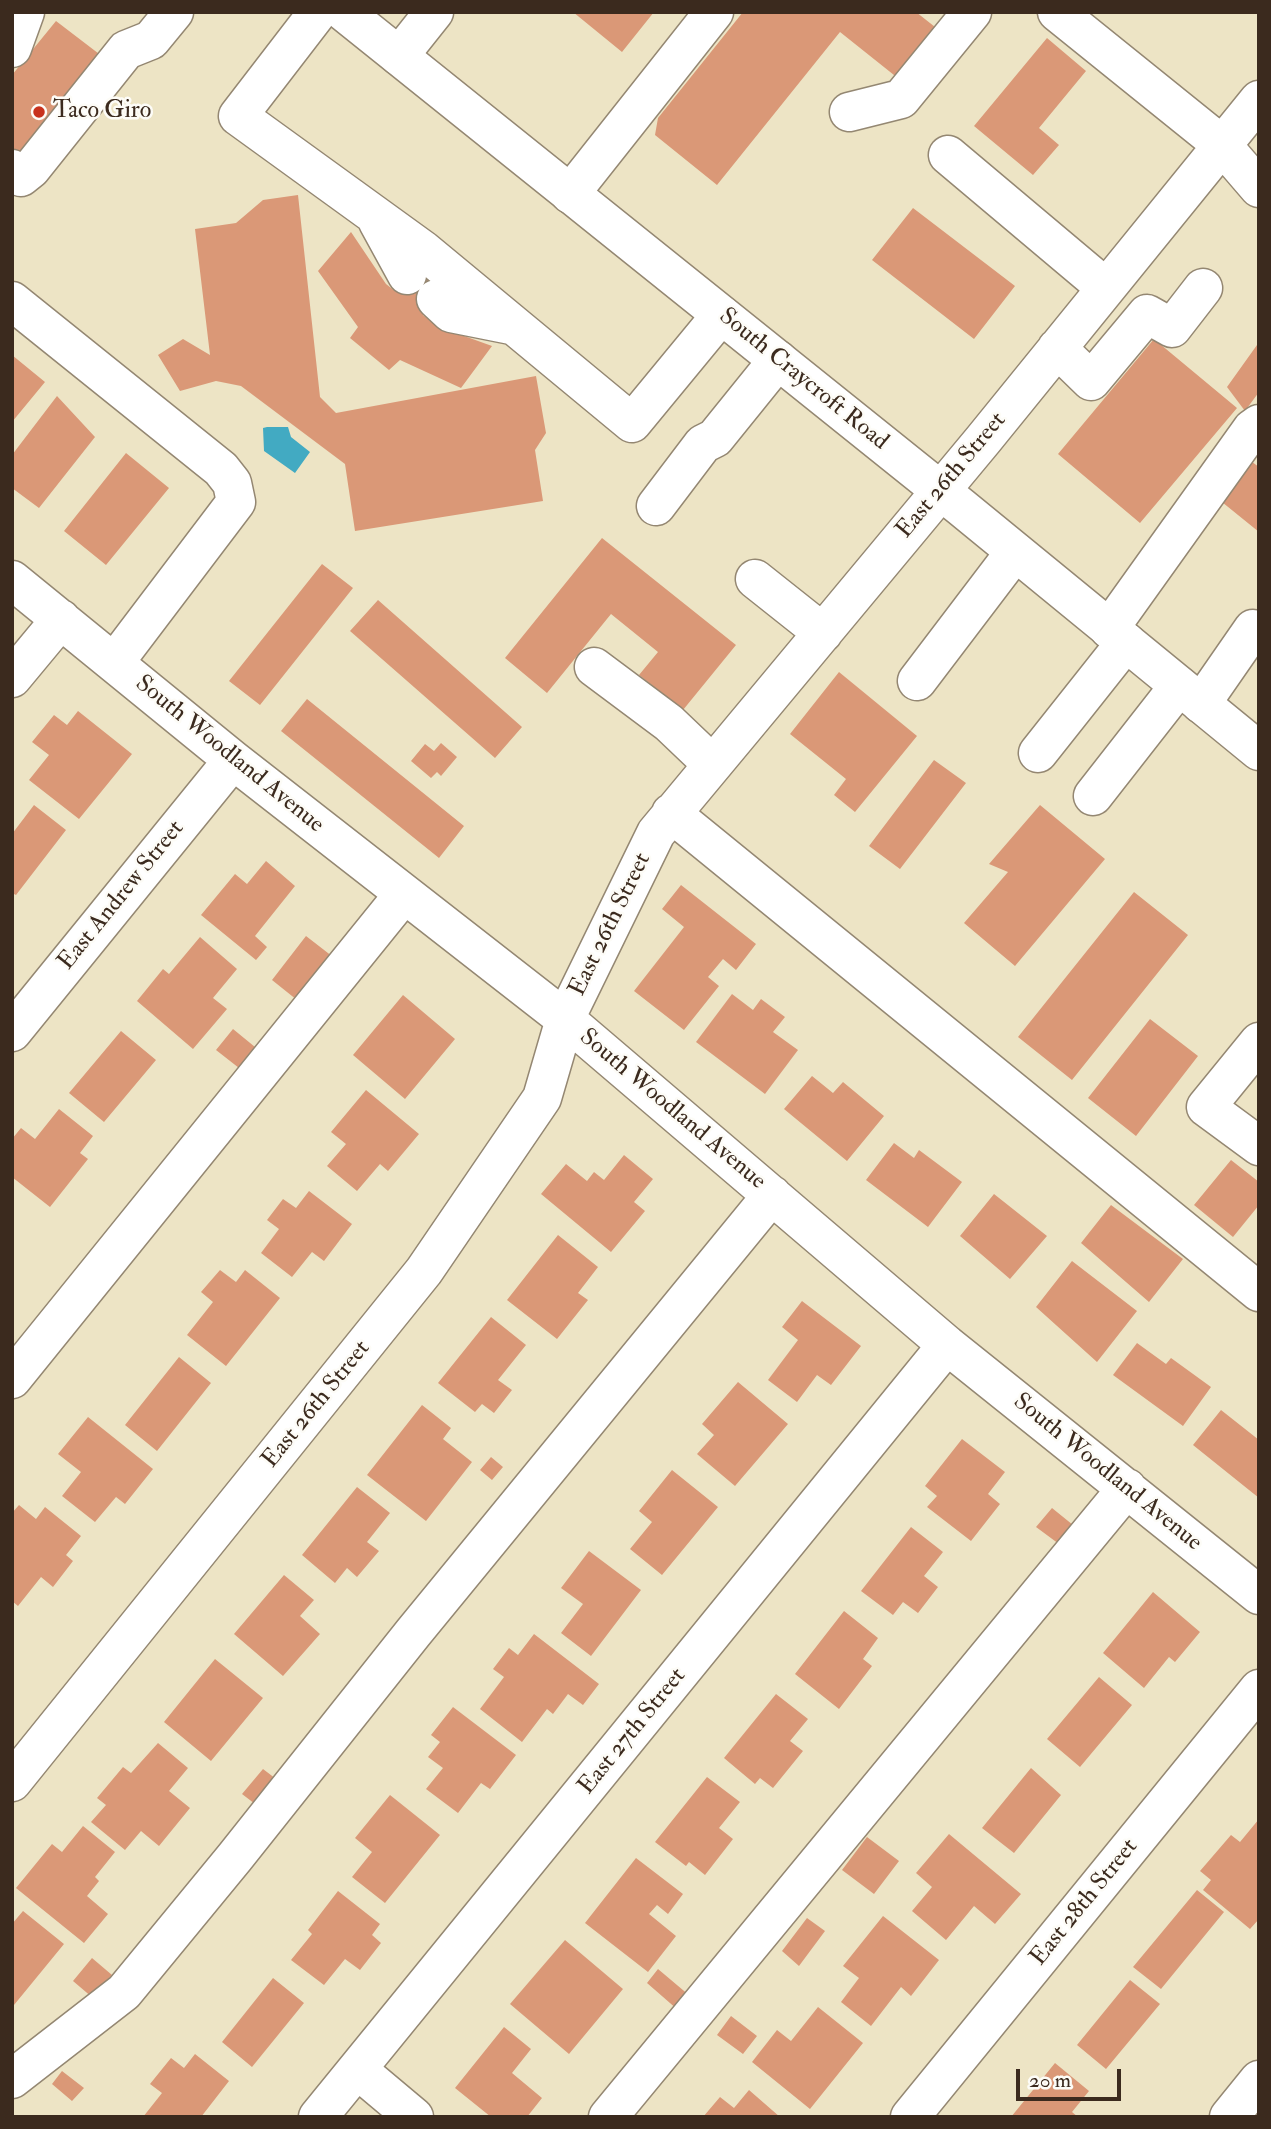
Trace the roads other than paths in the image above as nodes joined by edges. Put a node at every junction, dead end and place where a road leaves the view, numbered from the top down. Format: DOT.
graph roads {
  1 [pos="25,12"];
  2 [pos="174,12"];
  3 [pos="318,12"];
  4 [pos="344,12"];
  5 [pos="434,12"];
  6 [pos="714,12"];
  7 [pos="972,12"];
  8 [pos="1057,12"];
  9 [pos="12,48"];
  10 [pos="398,56"];
  11 [pos="1259,100"];
  12 [pos="849,112"];
  13 [pos="1222,145"];
  14 [pos="948,155"];
  15 [pos="12,169"];
  16 [pos="1259,188"];
  17 [pos="570,194"];
  18 [pos="374,214"];
  19 [pos="407,275"];
  20 [pos="1106,288"];
  21 [pos="1203,288"];
  22 [pos="436,299"];
  23 [pos="12,301"];
  24 [pos="721,315"];
  25 [pos="514,325"];
  26 [pos="1057,348"];
  27 [pos="778,360"];
  28 [pos="1259,424"];
  29 [pos="941,491"];
  30 [pos="656,506"];
  31 [pos="1015,552"];
  32 [pos="755,579"];
  33 [pos="12,580"];
  34 [pos="61,619"];
  35 [pos="1253,629"];
  36 [pos="822,633"];
  37 [pos="1117,636"];
  38 [pos="114,663"];
  39 [pos="594,667"];
  40 [pos="12,678"];
  41 [pos="917,681"];
  42 [pos="1190,695"];
  43 [pos="1259,751"];
  44 [pos="1038,753"];
  45 [pos="233,760"];
  46 [pos="712,764"];
  47 [pos="1093,796"];
  48 [pos="671,813"];
  49 [pos="404,894"];
  50 [pos="565,1019"];
  51 [pos="12,1032"];
  52 [pos="1259,1042"];
  53 [pos="1255,1135"];
  54 [pos="772,1195"];
  55 [pos="1259,1292"];
  56 [pos="947,1345"];
  57 [pos="12,1379"];
  58 [pos="1127,1488"];
  59 [pos="1259,1595"];
  60 [pos="1259,1689"];
  61 [pos="12,1782"];
  62 [pos="358,2070"];
  63 [pos="12,2078"];
  64 [pos="1259,2080"];
  65 [pos="318,2117"];
  66 [pos="414,2117"];
  67 [pos="608,2117"];
  68 [pos="910,2117"];
  69 [pos="1229,2117"];
  1 -- 9 [label="street"];
  2 -- 15 [label="street"];
  3 -- 18 [label="street"];
  4 -- 10 [label="street, South Craycroft Road"];
  5 -- 10 [label="street"];
  6 -- 17 [label="street"];
  7 -- 12 [label="street"];
  8 -- 13 [label="street"];
  10 -- 17 [label="street, South Craycroft Road"];
  11 -- 13 [label="street, East 26th Street"];
  13 -- 16 [label="street"];
  13 -- 20 [label="street, East 26th Street"];
  14 -- 20 [label="street"];
  17 -- 24 [label="street, South Craycroft Road"];
  18 -- 19 [label="street"];
  18 -- 25 [label="street"];
  20 -- 26 [label="street, East 26th Street"];
  21 -- 26 [label="street"];
  22 -- 25 [label="street"];
  23 -- 38 [label="street"];
  24 -- 25 [label="street"];
  24 -- 27 [label="street, South Craycroft Road"];
  26 -- 29 [label="street, East 26th Street"];
  27 -- 29 [label="street, South Craycroft Road"];
  27 -- 30 [label="street"];
  28 -- 37 [label="street"];
  29 -- 31 [label="street, South Craycroft Road"];
  29 -- 36 [label="street, East 26th Street"];
  31 -- 37 [label="street, South Craycroft Road"];
  31 -- 41 [label="street"];
  32 -- 36 [label="street"];
  33 -- 34 [label="street, South Woodland Avenue"];
  34 -- 38 [label="street, South Woodland Avenue"];
  34 -- 40 [label="street"];
  35 -- 42 [label="street"];
  36 -- 46 [label="street, East 26th Street"];
  37 -- 42 [label="street, South Craycroft Road"];
  37 -- 44 [label="street"];
  38 -- 45 [label="street, South Woodland Avenue"];
  39 -- 46 [label="street"];
  42 -- 43 [label="street, South Craycroft Road"];
  42 -- 47 [label="street"];
  45 -- 49 [label="street, South Woodland Avenue"];
  45 -- 51 [label="street, East Andrew Street"];
  46 -- 48 [label="street, East 26th Street"];
  48 -- 50 [label="street, East 26th Street"];
  48 -- 55 [label="street"];
  49 -- 50 [label="street, South Woodland Avenue"];
  49 -- 57 [label="street"];
  50 -- 54 [label="street, South Woodland Avenue"];
  50 -- 61 [label="street, East 26th Street"];
  52 -- 53 [label="street"];
  54 -- 56 [label="street, South Woodland Avenue"];
  54 -- 63 [label="street"];
  56 -- 58 [label="street, South Woodland Avenue"];
  56 -- 62 [label="street, East 27th Street"];
  58 -- 59 [label="street, South Woodland Avenue"];
  58 -- 67 [label="street"];
  60 -- 68 [label="street, East 28th Street"];
  62 -- 65 [label="street, East 27th Street"];
  62 -- 66 [label="street"];
  64 -- 69 [label="street"];
}
